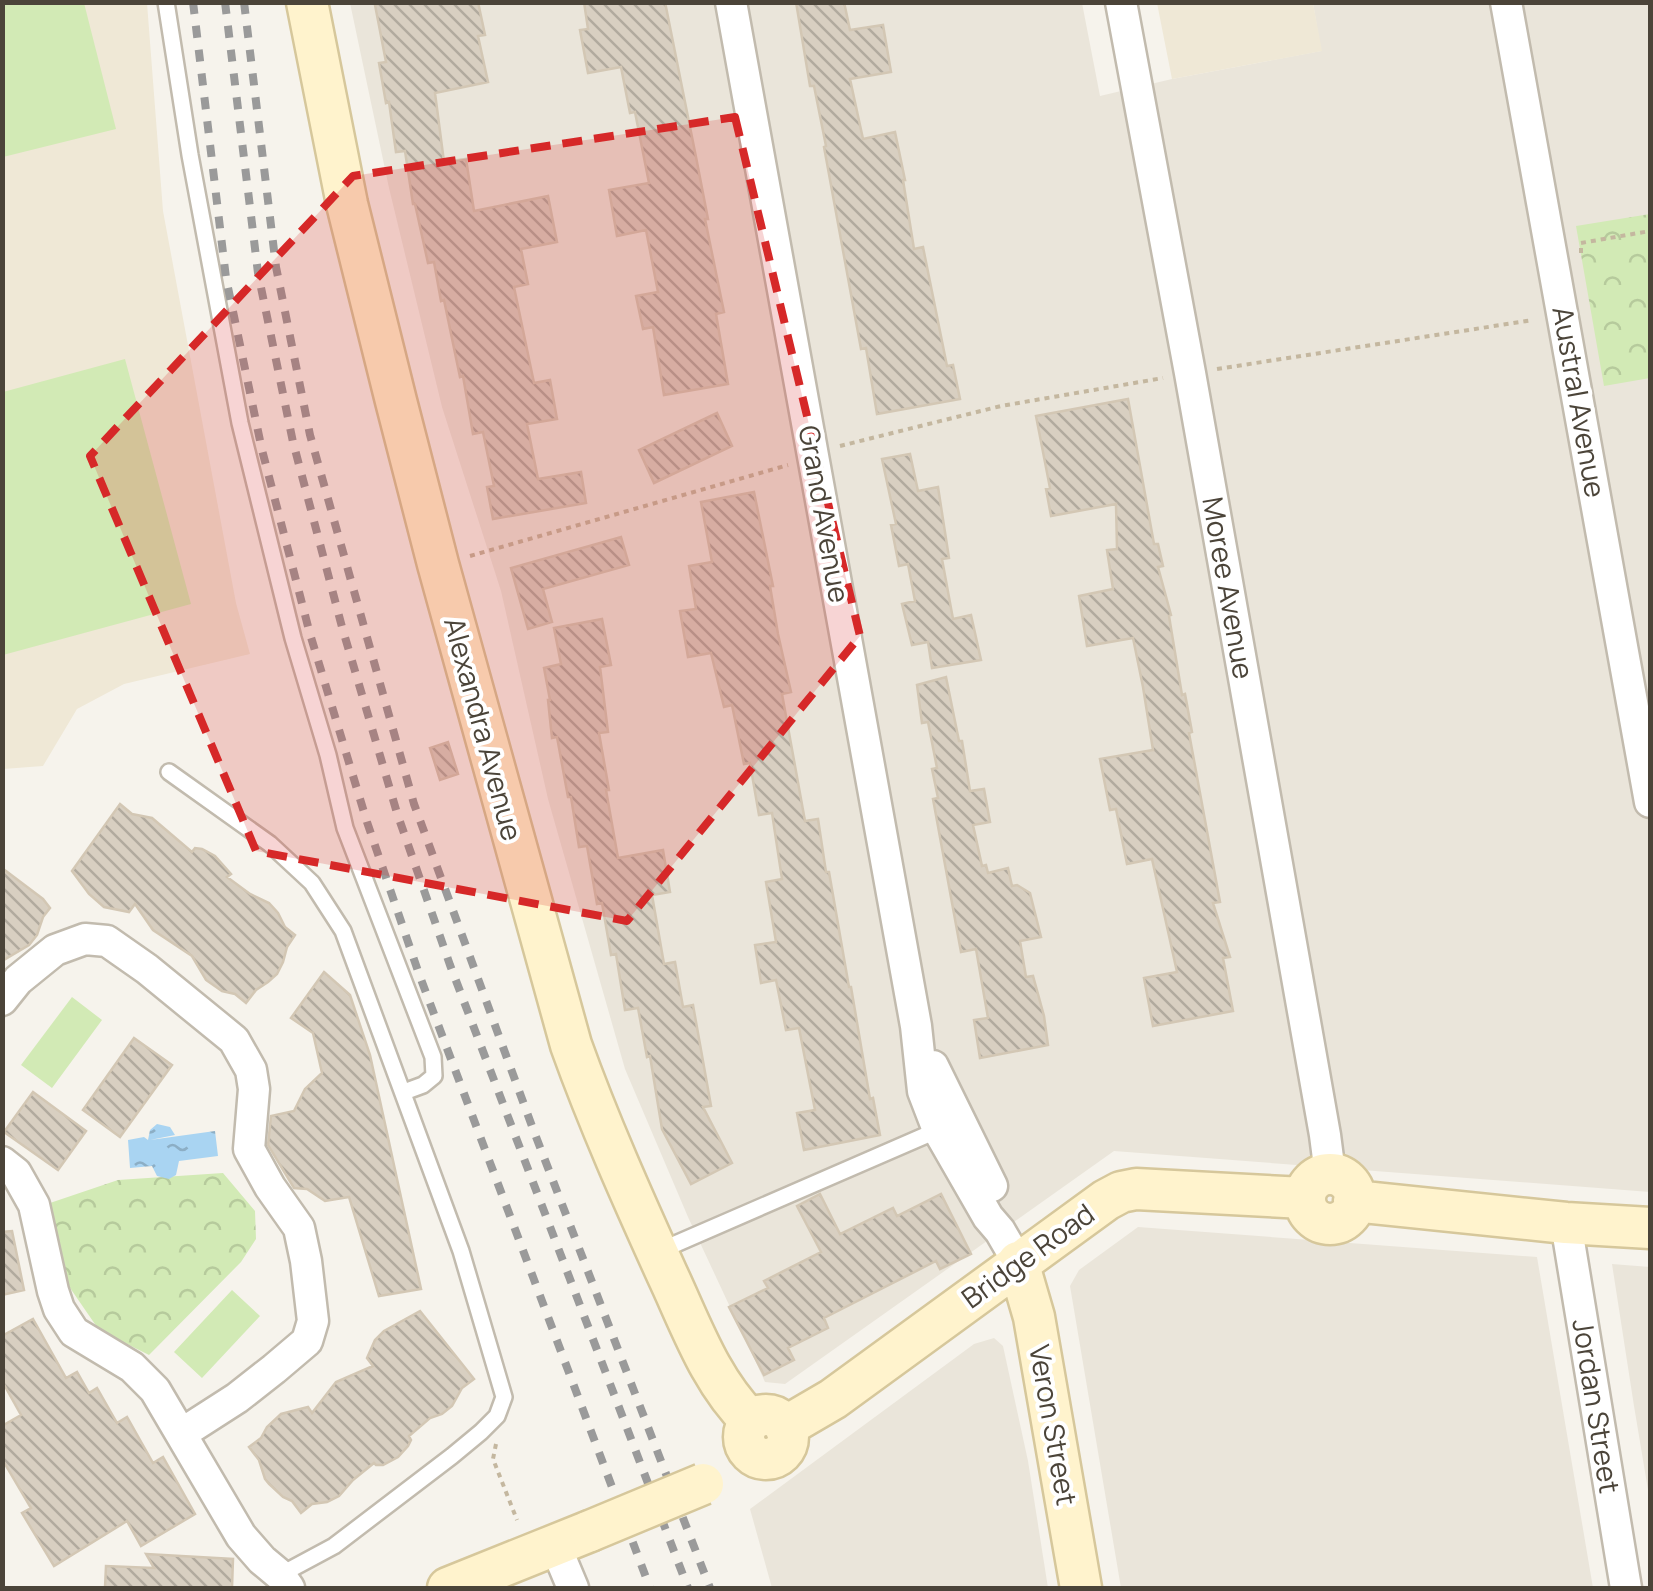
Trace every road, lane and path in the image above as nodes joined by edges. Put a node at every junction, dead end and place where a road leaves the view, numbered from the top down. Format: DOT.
graph roads {
  1 [pos="166,2"];
  2 [pos="307,2"];
  3 [pos="731,2"];
  4 [pos="1121,2"];
  5 [pos="1506,2"];
  6 [pos="1650,231"];
  7 [pos="1580,258"];
  8 [pos="1533,320"];
  9 [pos="1190,374"];
  10 [pos="812,445"];
  11 [pos="470,556"];
  12 [pos="169,772"];
  13 [pos="1650,802"];
  14 [pos="2,1000"];
  15 [pos="916,1026"];
  16 [pos="404,1092"];
  17 [pos="938,1130"];
  18 [pos="2,1162"];
  19 [pos="1330,1191"];
  20 [pos="1566,1223"];
  21 [pos="1650,1228"];
  22 [pos="657,1252"];
  23 [pos="1018,1262"];
  24 [pos="490,1422"];
  25 [pos="762,1433"];
  26 [pos="181,1434"];
  27 [pos="517,1520"];
  28 [pos="572,1538"];
  29 [pos="284,1582"];
  30 [pos="448,1588"];
  31 [pos="573,1588"];
  32 [pos="1081,1588"];
  33 [pos="1626,1588"];
  1 -- 16 [label="lane"];
  2 -- 22 [label="street, Alexandra Avenue"];
  3 -- 10 [label="street, Grand Avenue"];
  4 -- 9 [label="street, Moree Avenue"];
  5 -- 13 [label="street, Austral Avenue"];
  6 -- 7 [label="path"];
  8 -- 9 [label="path"];
  9 -- 10 [label="path"];
  9 -- 19 [label="street, Moree Avenue"];
  10 -- 11 [label="path"];
  10 -- 15 [label="street, Grand Avenue"];
  12 -- 16 [label="lane"];
  14 -- 26 [label="street"];
  15 -- 17 [label="street, Grand Avenue"];
  15 -- 23 [label="street, Grand Avenue"];
  16 -- 24 [label="lane"];
  17 -- 22 [label="lane"];
  17 -- 23 [label="street, Grand Avenue"];
  18 -- 26 [label="street"];
  19 -- 20 [label="street, Bridge Road"];
  19 -- 23 [label="street, Bridge Road"];
  20 -- 21 [label="street, Bridge Road"];
  20 -- 33 [label="street, Jordan Street"];
  22 -- 25 [label="street, Alexandra Avenue"];
  23 -- 25 [label="street, Bridge Road"];
  23 -- 32 [label="street, Veron Street"];
  24 -- 27 [label="path"];
  24 -- 29 [label="lane"];
  25 -- 28 [label="street, Bridge Road, bridge"];
  26 -- 29 [label="street"];
  28 -- 30 [label="street, Bridge Road"];
  28 -- 31 [label="street"];
}
